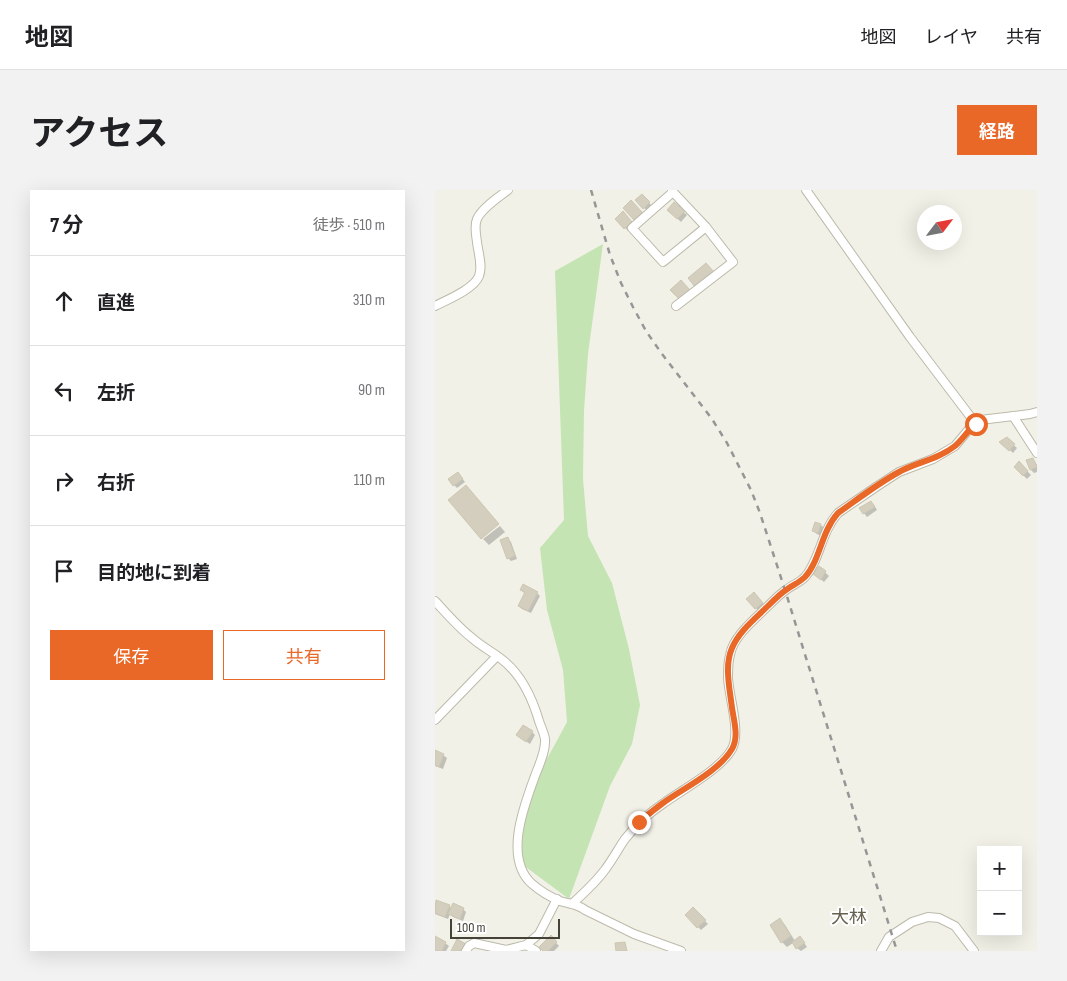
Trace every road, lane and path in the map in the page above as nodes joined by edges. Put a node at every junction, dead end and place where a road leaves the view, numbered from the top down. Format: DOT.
graph roads {
  1 [pos="508,190"];
  2 [pos="807,190"];
  3 [pos="673,191"];
  4 [pos="706,227"];
  5 [pos="435,306"];
  6 [pos="676,306"];
  7 [pos="1037,412"];
  8 [pos="1013,416"];
  9 [pos="976,424"];
  10 [pos="1037,453"];
  11 [pos="435,600"];
  12 [pos="497,656"];
  13 [pos="435,720"];
  14 [pos="557,900"];
  15 [pos="572,904"];
  16 [pos="526,945"];
  17 [pos="466,951"];
  18 [pos="536,951"];
  19 [pos="681,951"];
  20 [pos="881,951"];
  21 [pos="974,951"];
  1 -- 5 [label="street"];
  2 -- 9 [label="street"];
  3 -- 4 [label="street"];
  3 -- 4 [label="street"];
  4 -- 6 [label="street"];
  7 -- 8 [label="street"];
  8 -- 9 [label="street"];
  8 -- 10 [label="street"];
  9 -- 15 [label="street"];
  11 -- 12 [label="street"];
  12 -- 13 [label="street"];
  12 -- 14 [label="street"];
  14 -- 15 [label="street"];
  14 -- 16 [label="street"];
  15 -- 19 [label="street"];
  16 -- 17 [label="street"];
  16 -- 18 [label="street"];
  20 -- 21 [label="street"];
}
